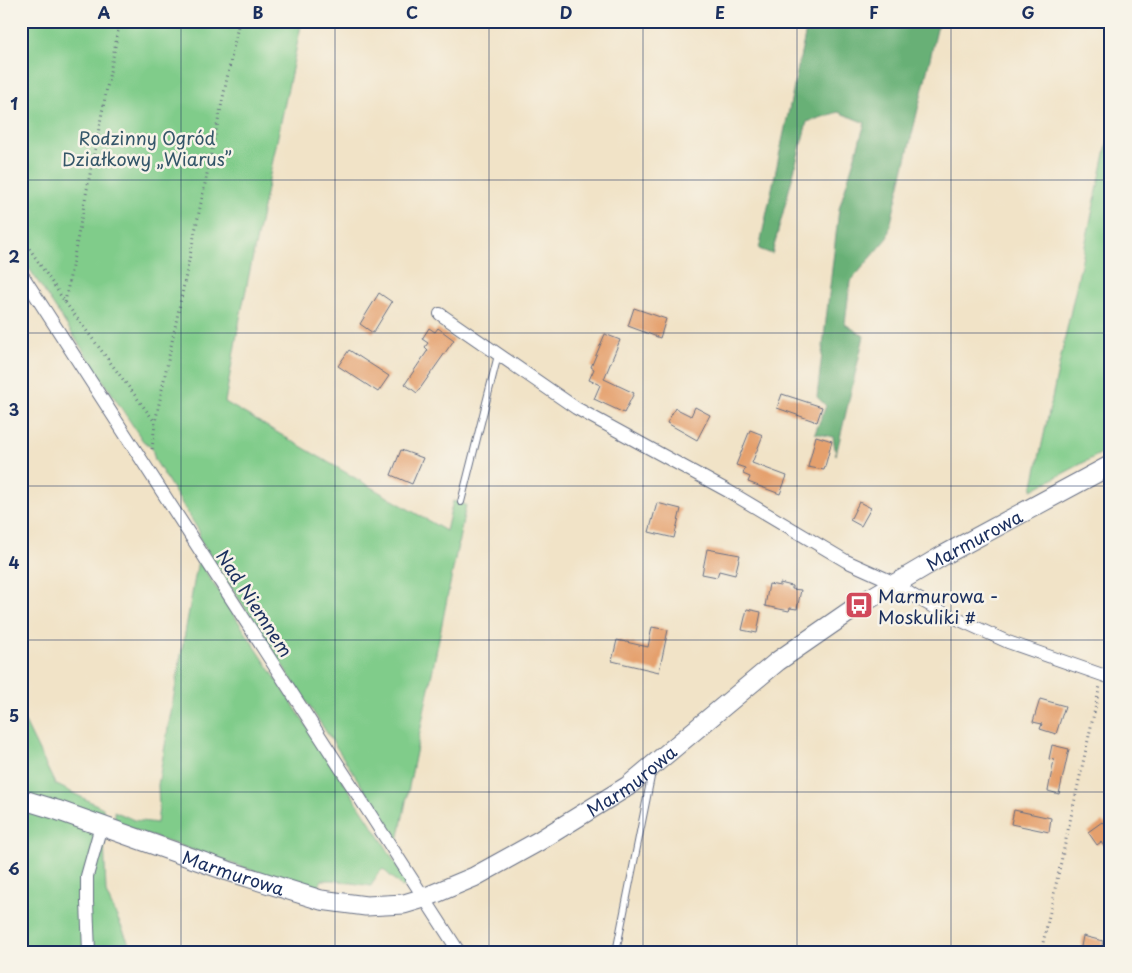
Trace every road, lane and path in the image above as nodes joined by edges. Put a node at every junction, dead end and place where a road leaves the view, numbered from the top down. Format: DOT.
graph roads {
  1 [pos="120,21"];
  2 [pos="238,21"];
  3 [pos="21,236"];
  4 [pos="21,273"];
  5 [pos="64,302"];
  6 [pos="440,314"];
  7 [pos="498,355"];
  8 [pos="155,423"];
  9 [pos="154,456"];
  10 [pos="1111,465"];
  11 [pos="461,502"];
  12 [pos="895,583"];
  13 [pos="1107,677"];
  14 [pos="654,765"];
  15 [pos="21,799"];
  16 [pos="101,826"];
  17 [pos="424,898"];
  18 [pos="90,952"];
  19 [pos="459,952"];
  20 [pos="616,952"];
  21 [pos="1041,952"];
  1 -- 5 [label="path"];
  2 -- 8 [label="path"];
  3 -- 5 [label="path"];
  4 -- 17 [label="street, Nad Niemnem"];
  5 -- 8 [label="path"];
  6 -- 7 [label="street"];
  7 -- 11 [label="lane"];
  7 -- 12 [label="street"];
  8 -- 9 [label="path"];
  10 -- 12 [label="street, Marmurowa"];
  12 -- 13 [label="street"];
  12 -- 14 [label="street, Marmurowa"];
  13 -- 21 [label="path"];
  14 -- 17 [label="street, Marmurowa"];
  14 -- 20 [label="lane"];
  15 -- 16 [label="street, Marmurowa"];
  16 -- 17 [label="street, Marmurowa"];
  16 -- 18 [label="street"];
  17 -- 19 [label="street, Nad Niemnem"];
}
